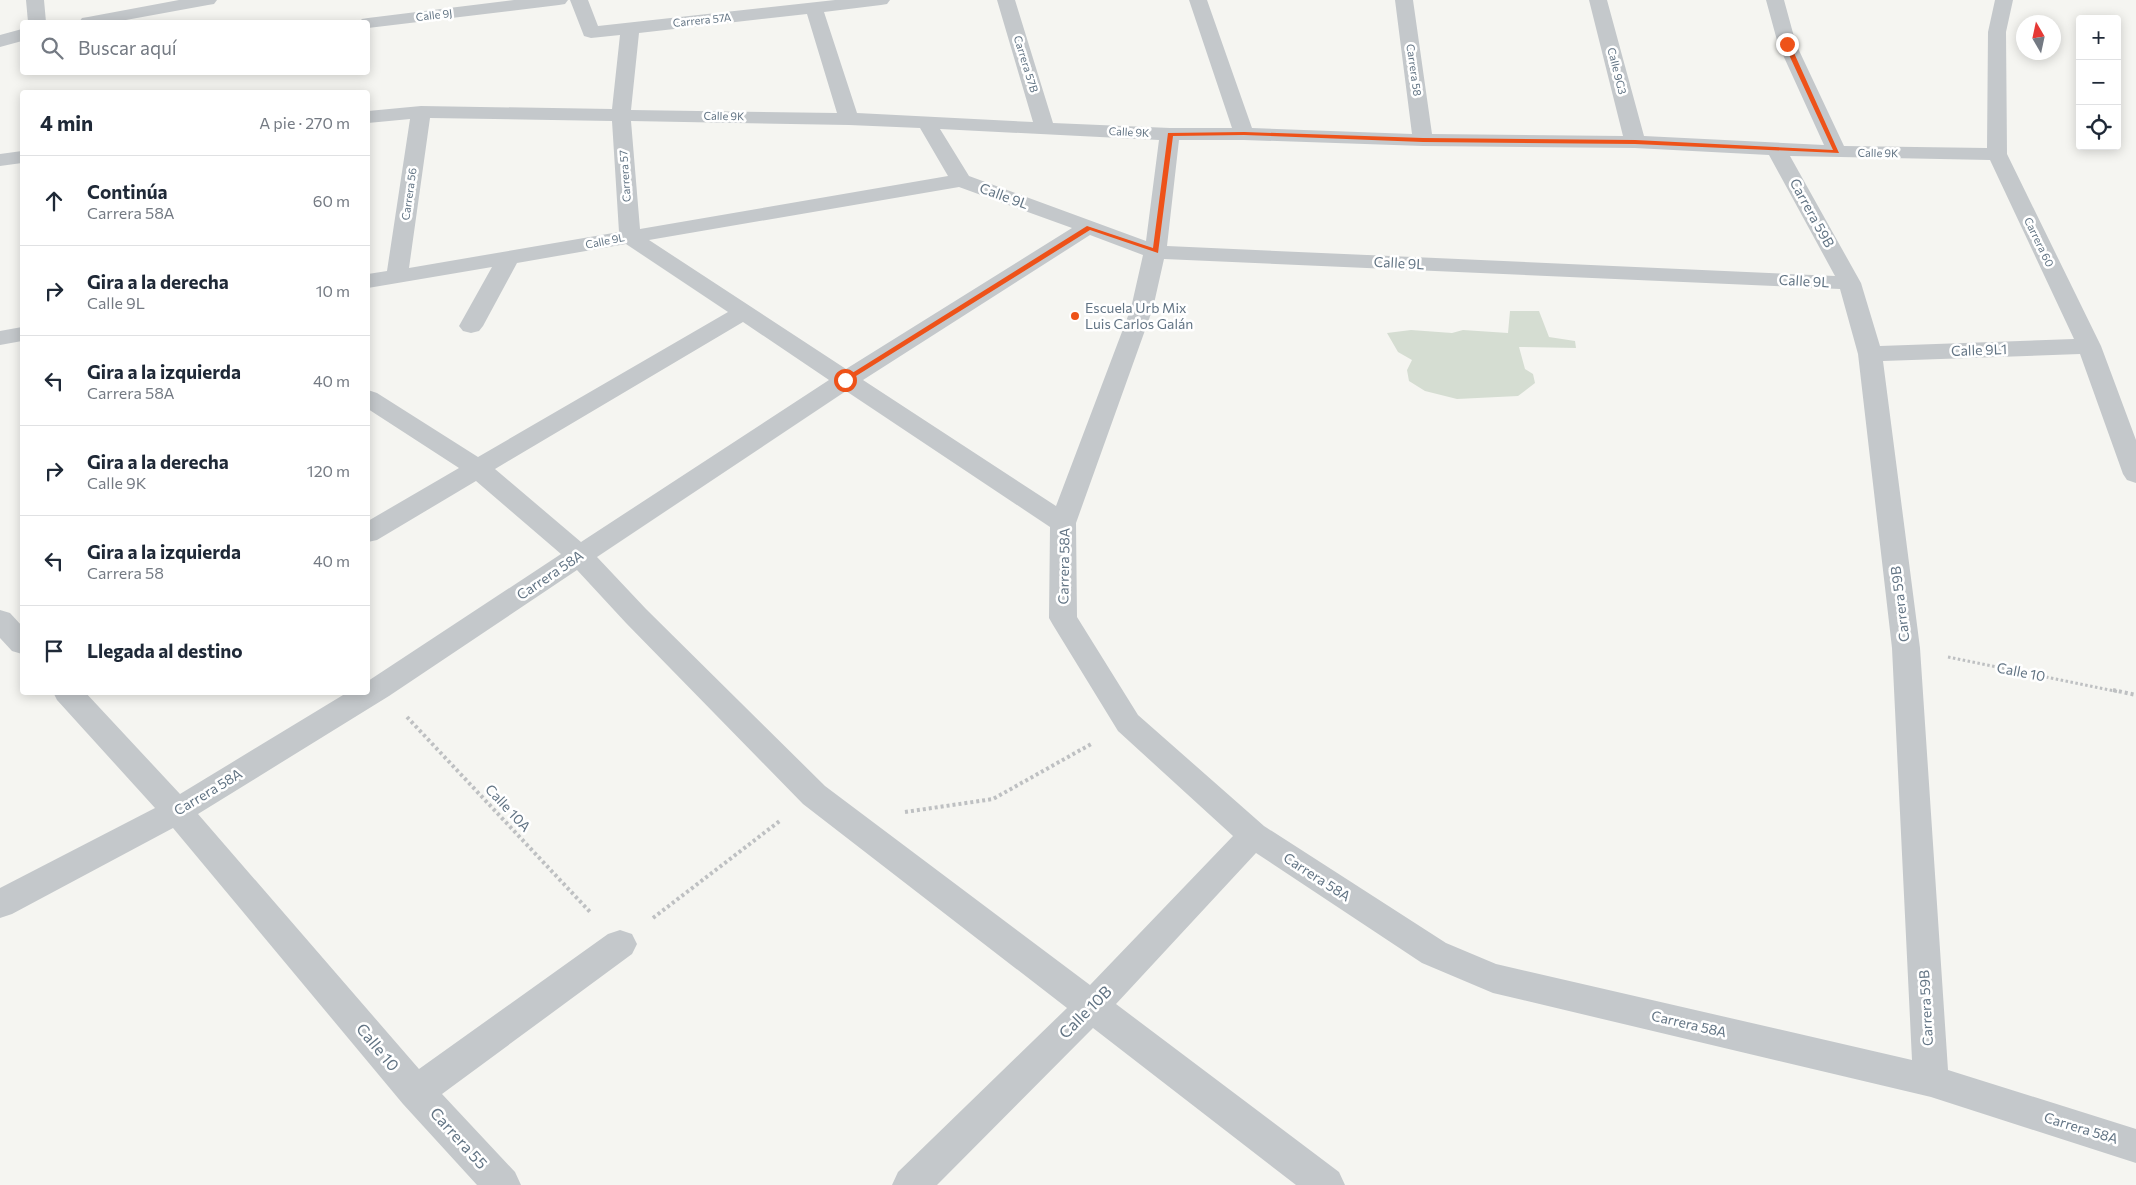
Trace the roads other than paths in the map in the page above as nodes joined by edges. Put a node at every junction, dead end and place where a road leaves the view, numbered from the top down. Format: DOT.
graph roads {
  1 [pos="35,0"];
  2 [pos="208,0"];
  3 [pos="559,0"];
  4 [pos="579,0"];
  5 [pos="872,0"];
  6 [pos="1006,0"];
  7 [pos="1404,0"];
  8 [pos="1598,0"];
  9 [pos="1775,0"];
  10 [pos="2004,0"];
  11 [pos="1198,1"];
  12 [pos="166,4"];
  13 [pos="814,9"];
  14 [pos="37,20"];
  15 [pos="97,20"];
  16 [pos="370,23"];
  17 [pos="630,29"];
  18 [pos="20,35"];
  19 [pos="0,40"];
  20 [pos="421,112"];
  21 [pos="621,114"];
  22 [pos="370,117"];
  23 [pos="849,119"];
  24 [pos="926,122"];
  25 [pos="1045,128"];
  26 [pos="1170,134"];
  27 [pos="1244,134"];
  28 [pos="1423,140"];
  29 [pos="1635,142"];
  30 [pos="1776,149"];
  31 [pos="1837,152"];
  32 [pos="1996,154"];
  33 [pos="20,157"];
  34 [pos="0,160"];
  35 [pos="961,180"];
  36 [pos="1089,227"];
  37 [pos="630,236"];
  38 [pos="1155,252"];
  39 [pos="508,259"];
  40 [pos="397,276"];
  41 [pos="370,281"];
  42 [pos="1850,283"];
  43 [pos="744,312"];
  44 [pos="471,326"];
  45 [pos="20,334"];
  46 [pos="0,338"];
  47 [pos="2089,346"];
  48 [pos="1870,354"];
  49 [pos="845,380"];
  50 [pos="370,399"];
  51 [pos="479,469"];
  52 [pos="2136,474"];
  53 [pos="1064,524"];
  54 [pos="370,532"];
  55 [pos="579,555"];
  56 [pos="0,620"];
  57 [pos="20,642"];
  58 [pos="370,693"];
  59 [pos="71,695"];
  60 [pos="368,695"];
  61 [pos="177,811"];
  62 [pos="1253,835"];
  63 [pos="0,904"];
  64 [pos="620,944"];
  65 [pos="1091,1006"];
  66 [pos="1930,1082"];
  67 [pos="416,1092"];
  68 [pos="2136,1146"];
  69 [pos="502,1185"];
  70 [pos="911,1185"];
  71 [pos="1326,1185"];
  1 -- 14 [label="street"];
  2 -- 12 [label="street"];
  3 -- 16 [label="street, Calle 9J"];
  4 -- 17 [label="street, Carrera 57A"];
  5 -- 13 [label="street, Carrera 57A"];
  6 -- 25 [label="street, Carrera 57B"];
  7 -- 28 [label="street, Carrera 58"];
  8 -- 29 [label="street, Calle 9G3"];
  9 -- 31 [label="street"];
  10 -- 32 [label="street, Carrera 60"];
  11 -- 27 [label="street"];
  12 -- 15 [label="street"];
  13 -- 17 [label="street, Carrera 57A"];
  13 -- 23 [label="street"];
  17 -- 21 [label="street"];
  18 -- 19 [label="street"];
  20 -- 21 [label="street, Calle 9K"];
  20 -- 22 [label="street, Calle 9K"];
  20 -- 40 [label="street, Carrera 56"];
  21 -- 23 [label="street, Calle 9K"];
  21 -- 37 [label="street, Carrera 57"];
  23 -- 24 [label="street, Calle 9K"];
  24 -- 25 [label="street, Calle 9K"];
  24 -- 35 [label="street, Calle 9L"];
  25 -- 26 [label="street, Calle 9K"];
  26 -- 27 [label="street, Calle 9K"];
  26 -- 38 [label="street, Carrera 58A"];
  27 -- 28 [label="street, Calle 9K"];
  28 -- 29 [label="street, Calle 9K"];
  29 -- 30 [label="street, Calle 9K"];
  30 -- 31 [label="street, Calle 9K"];
  30 -- 42 [label="street, Carrera 59B"];
  31 -- 32 [label="street, Calle 9K"];
  32 -- 47 [label="street, Carrera 60"];
  33 -- 34 [label="street"];
  35 -- 36 [label="street, Calle 9L"];
  35 -- 37 [label="street, Calle 9L"];
  36 -- 38 [label="street, Calle 9L"];
  36 -- 49 [label="street, Carrera 58A"];
  37 -- 39 [label="street, Calle 9L"];
  37 -- 43 [label="street"];
  38 -- 42 [label="street, Calle 9L"];
  38 -- 53 [label="street, Carrera 58A"];
  39 -- 40 [label="street, Calle 9L"];
  39 -- 44 [label="street"];
  40 -- 41 [label="street, Calle 9L"];
  42 -- 48 [label="street, Carrera 59B"];
  43 -- 49 [label="street"];
  43 -- 51 [label="street"];
  45 -- 46 [label="street"];
  47 -- 48 [label="street, Calle 9L1"];
  47 -- 52 [label="street, Carrera 60"];
  48 -- 66 [label="street, Carrera 59B"];
  49 -- 53 [label="street"];
  49 -- 55 [label="street, Carrera 58A"];
  50 -- 51 [label="street"];
  51 -- 54 [label="street"];
  51 -- 55 [label="street"];
  53 -- 62 [label="street, Carrera 58A"];
  55 -- 58 [label="street, Carrera 58A"];
  55 -- 65 [label="street"];
  56 -- 57 [label="street"];
  59 -- 61 [label="street, Calle 10"];
  60 -- 61 [label="street, Carrera 58A"];
  61 -- 63 [label="street, Carrera 58A"];
  61 -- 67 [label="street, Calle 10"];
  62 -- 65 [label="street, Calle 10B"];
  62 -- 66 [label="street, Carrera 58A"];
  64 -- 67 [label="street"];
  65 -- 70 [label="street, Calle 10B"];
  65 -- 71 [label="street"];
  66 -- 68 [label="street, Carrera 58A"];
  67 -- 69 [label="street, Carrera 55"];
}
